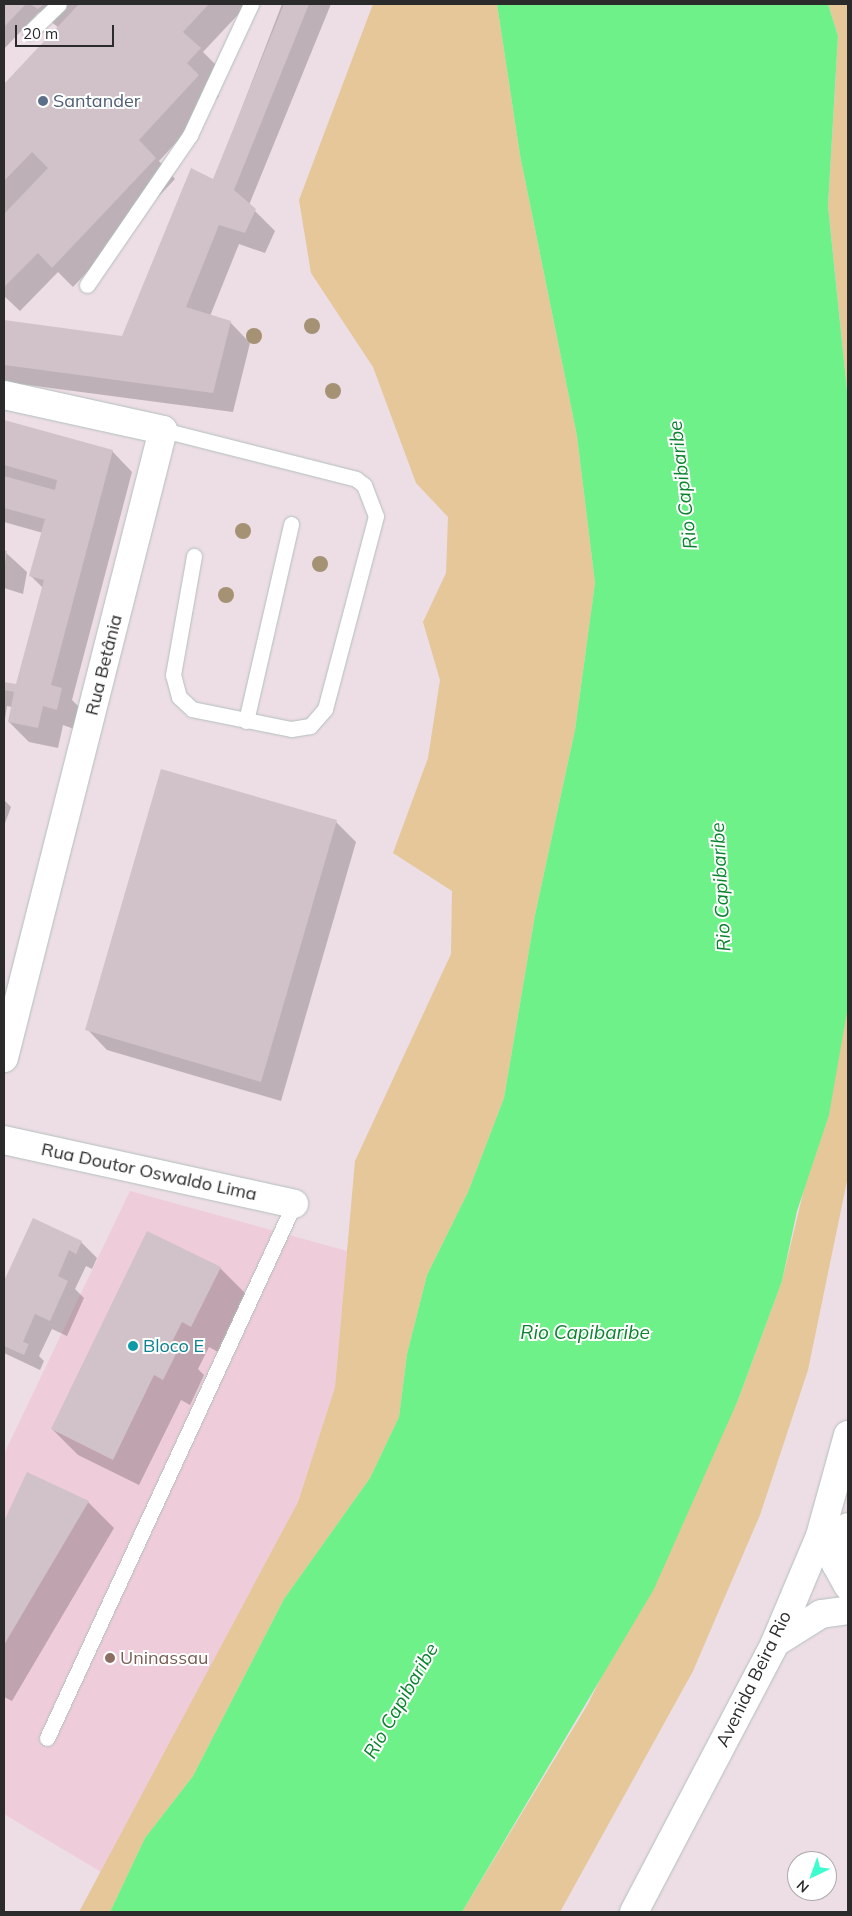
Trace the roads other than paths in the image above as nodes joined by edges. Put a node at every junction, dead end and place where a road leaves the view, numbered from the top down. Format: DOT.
graph roads {
  1 [pos="59,4"];
  2 [pos="251,4"];
  3 [pos="30,32"];
  4 [pos="87,285"];
  5 [pos="4,395"];
  6 [pos="163,430"];
  7 [pos="291,524"];
  8 [pos="194,556"];
  9 [pos="246,721"];
  10 [pos="4,1058"];
  11 [pos="4,1140"];
  12 [pos="294,1204"];
  13 [pos="848,1435"];
  14 [pos="848,1528"];
  15 [pos="848,1586"];
  16 [pos="848,1610"];
  17 [pos="775,1643"];
  18 [pos="47,1738"];
  19 [pos="634,1912"];
  1 -- 3 [label="lane"];
  2 -- 4 [label="lane"];
  5 -- 6 [label="street"];
  6 -- 9 [label="lane"];
  6 -- 10 [label="street, Rua Betânia"];
  7 -- 9 [label="lane"];
  8 -- 9 [label="lane"];
  11 -- 12 [label="street, Rua Doutor Oswaldo Lima"];
  12 -- 18 [label="lane"];
  13 -- 17 [label="street, Avenida Beira Rio"];
  14 -- 15 [label="street"];
  16 -- 17 [label="street"];
  17 -- 19 [label="street, Avenida Beira Rio"];
}
